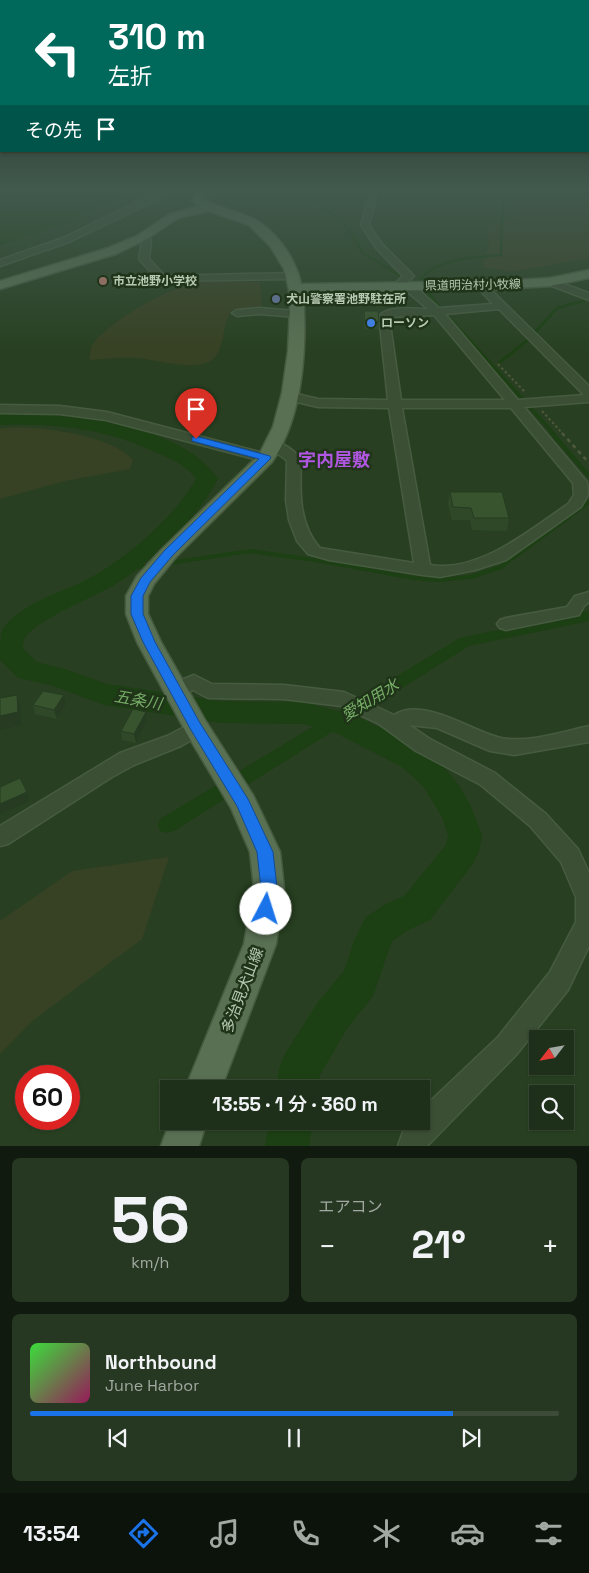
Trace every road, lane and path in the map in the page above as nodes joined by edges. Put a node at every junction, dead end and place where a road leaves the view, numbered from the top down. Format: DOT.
graph roads {
  1 [pos="56,243"];
  2 [pos="128,243"];
  3 [pos="146,243"];
  4 [pos="272,243"];
  5 [pos="377,243"];
  6 [pos="0,263"];
  7 [pos="589,274"];
  8 [pos="294,282"];
  9 [pos="550,282"];
  10 [pos="406,283"];
  11 [pos="0,285"];
  12 [pos="481,286"];
  13 [pos="589,297"];
  14 [pos="500,306"];
  15 [pos="437,312"];
  16 [pos="237,313"];
  17 [pos="296,314"];
  18 [pos="531,336"];
  19 [pos="589,393"];
  20 [pos="288,396"];
  21 [pos="589,398"];
  22 [pos="533,403"];
  23 [pos="395,404"];
  24 [pos="517,404"];
  25 [pos="0,410"];
  26 [pos="270,452"];
  27 [pos="589,464"];
  28 [pos="423,570"];
  29 [pos="589,597"];
  30 [pos="506,624"];
  31 [pos="176,691"];
  32 [pos="394,725"];
  33 [pos="196,727"];
  34 [pos="589,734"];
  35 [pos="0,837"];
  36 [pos="207,1080"];
  37 [pos="186,1130"];
  38 [pos="180,1146"];
  39 [pos="412,1146"];
  1 -- 6 [label="street"];
  2 -- 11 [label="main road"];
  3 -- 8 [label="street"];
  4 -- 8 [label="main road, 多治見犬山線"];
  5 -- 10 [label="street"];
  7 -- 9 [label="main road, 県道明治村小牧線"];
  8 -- 10 [label="main road, 県道明治村小牧線"];
  8 -- 17 [label="main road, 多治見犬山線"];
  9 -- 12 [label="main road, 県道明治村小牧線"];
  9 -- 13 [label="street"];
  10 -- 12 [label="main road, 県道明治村小牧線"];
  10 -- 15 [label="street"];
  12 -- 14 [label="street"];
  14 -- 15 [label="street"];
  14 -- 18 [label="street"];
  15 -- 23 [label="street"];
  15 -- 24 [label="street"];
  16 -- 17 [label="street"];
  17 -- 20 [label="main road, 多治見犬山線"];
  18 -- 19 [label="street"];
  20 -- 23 [label="street"];
  20 -- 26 [label="main road, 多治見犬山線"];
  21 -- 22 [label="street"];
  22 -- 24 [label="street"];
  22 -- 27 [label="path"];
  23 -- 24 [label="street"];
  23 -- 28 [label="street"];
  24 -- 28 [label="street"];
  25 -- 26 [label="street"];
  26 -- 28 [label="street"];
  26 -- 31 [label="main road, 多治見犬山線"];
  29 -- 30 [label="street"];
  31 -- 32 [label="street"];
  31 -- 33 [label="main road, 多治見犬山線"];
  32 -- 34 [label="street"];
  32 -- 39 [label="street"];
  33 -- 35 [label="street"];
  33 -- 36 [label="main road, 多治見犬山線"];
  37 -- 38 [label="main road"];
}
